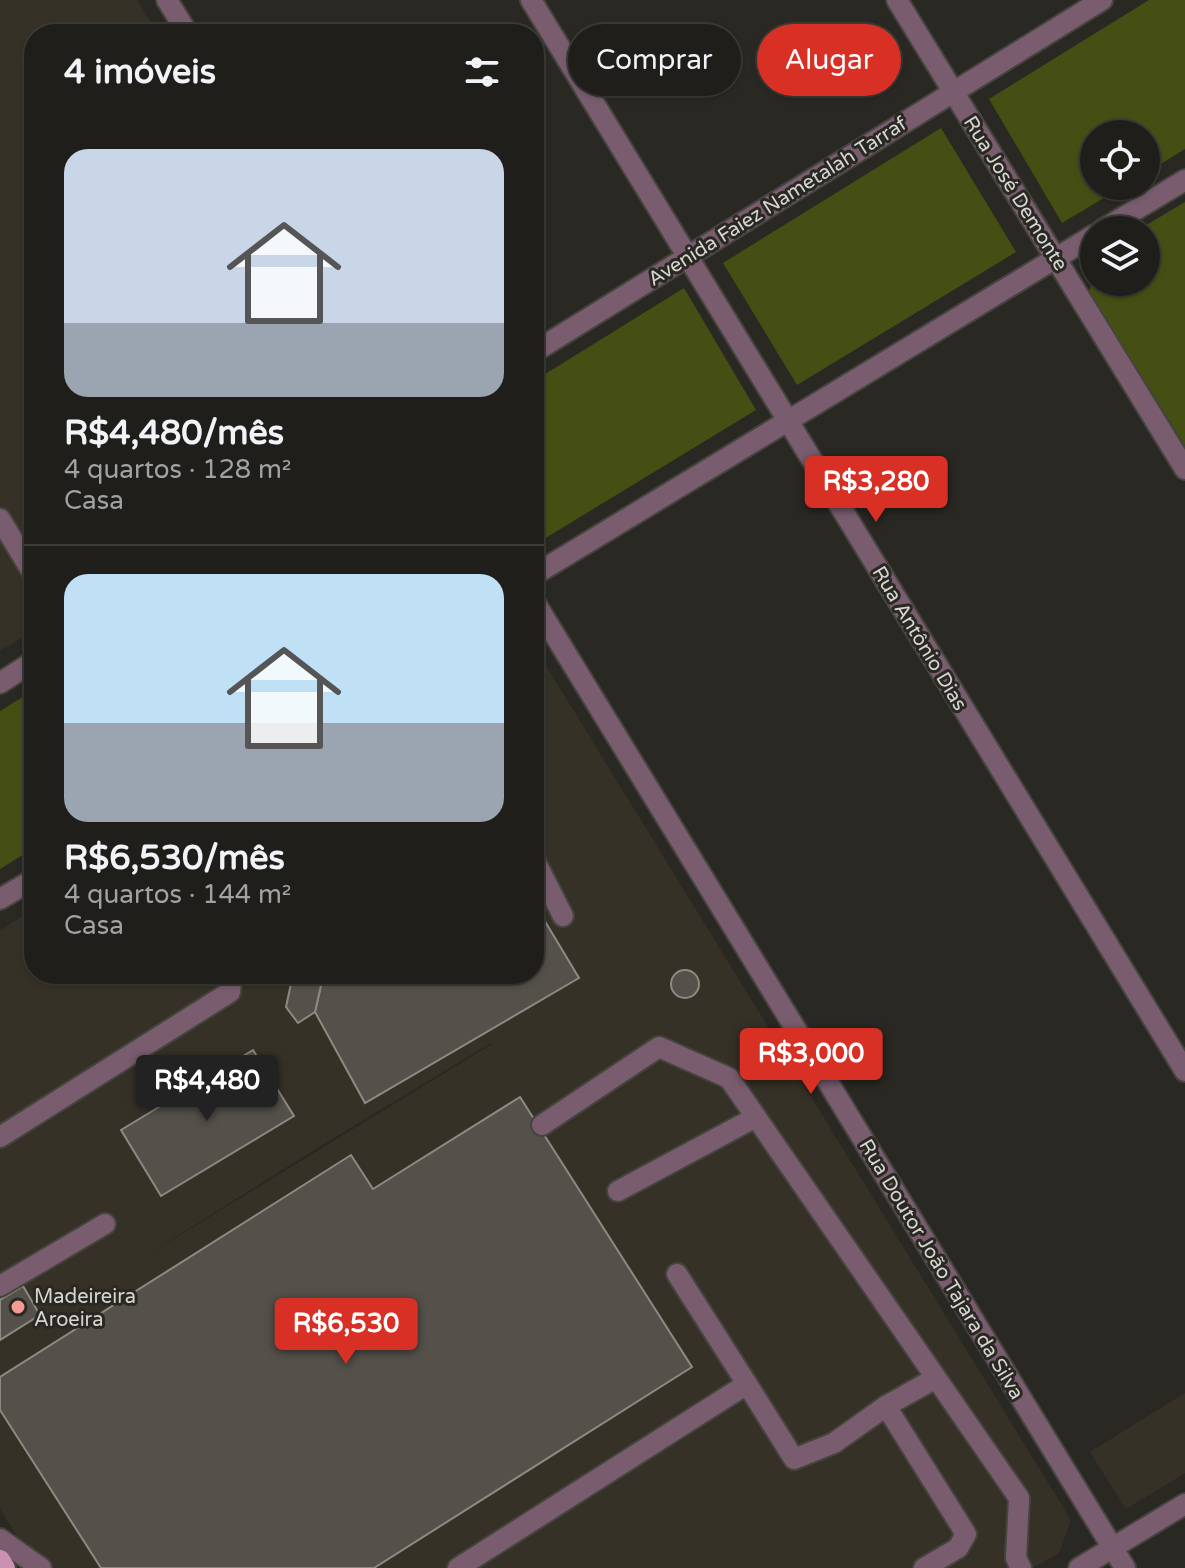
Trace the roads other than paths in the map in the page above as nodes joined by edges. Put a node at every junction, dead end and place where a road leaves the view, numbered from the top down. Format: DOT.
graph roads {
  1 [pos="167,0"];
  2 [pos="531,0"];
  3 [pos="897,0"];
  4 [pos="1102,0"];
  5 [pos="182,24"];
  6 [pos="953,92"];
  7 [pos="1185,180"];
  8 [pos="1125,216"];
  9 [pos="1080,243"];
  10 [pos="687,257"];
  11 [pos="1056,258"];
  12 [pos="544,346"];
  13 [pos="788,421"];
  14 [pos="1185,469"];
  15 [pos="0,519"];
  16 [pos="24,559"];
  17 [pos="544,569"];
  18 [pos="544,617"];
  19 [pos="24,667"];
  20 [pos="0,683"];
  21 [pos="544,879"];
  22 [pos="24,885"];
  23 [pos="0,899"];
  24 [pos="563,916"];
  25 [pos="231,984"];
  26 [pos="1185,1071"];
  27 [pos="756,1117"];
  28 [pos="542,1125"];
  29 [pos="0,1137"];
  30 [pos="618,1191"];
  31 [pos="105,1224"];
  32 [pos="677,1274"];
  33 [pos="0,1286"];
  34 [pos="936,1378"];
  35 [pos="747,1384"];
  36 [pos="886,1406"];
  37 [pos="1185,1504"];
  38 [pos="0,1539"];
  39 [pos="1112,1548"];
  40 [pos="0,1560"];
  41 [pos="5,1568"];
  42 [pos="41,1568"];
  43 [pos="458,1568"];
  44 [pos="924,1568"];
  45 [pos="1021,1568"];
  46 [pos="1079,1568"];
  47 [pos="1125,1568"];
  1 -- 5 [label="street"];
  2 -- 10 [label="street, Rua Antônio Dias"];
  3 -- 6 [label="street, Rua José Demonte"];
  4 -- 6 [label="street, Avenida Faiez Nametalah Tarraf"];
  6 -- 10 [label="street, Avenida Faiez Nametalah Tarraf"];
  6 -- 11 [label="street, Rua José Demonte"];
  7 -- 8 [label="street"];
  9 -- 11 [label="street"];
  10 -- 12 [label="street, Avenida Faiez Nametalah Tarraf"];
  10 -- 13 [label="street, Rua Antônio Dias"];
  11 -- 13 [label="street"];
  11 -- 14 [label="street, Rua José Demonte"];
  13 -- 17 [label="street"];
  13 -- 26 [label="street, Rua Antônio Dias"];
  15 -- 16 [label="street"];
  18 -- 39 [label="street, Rua Doutor João Tajara da Silva"];
  19 -- 20 [label="street"];
  21 -- 24 [label="street"];
  22 -- 23 [label="street"];
  25 -- 29 [label="street"];
  27 -- 28 [label="street"];
  27 -- 30 [label="street"];
  27 -- 34 [label="street"];
  31 -- 33 [label="street"];
  32 -- 35 [label="street"];
  34 -- 36 [label="street"];
  34 -- 45 [label="street"];
  35 -- 36 [label="street"];
  35 -- 43 [label="street"];
  36 -- 44 [label="street"];
  37 -- 39 [label="street"];
  38 -- 42 [label="street"];
  39 -- 46 [label="street"];
  39 -- 47 [label="street, Rua Doutor João Tajara da Silva"];
  40 -- 41 [label="main road"];
}
